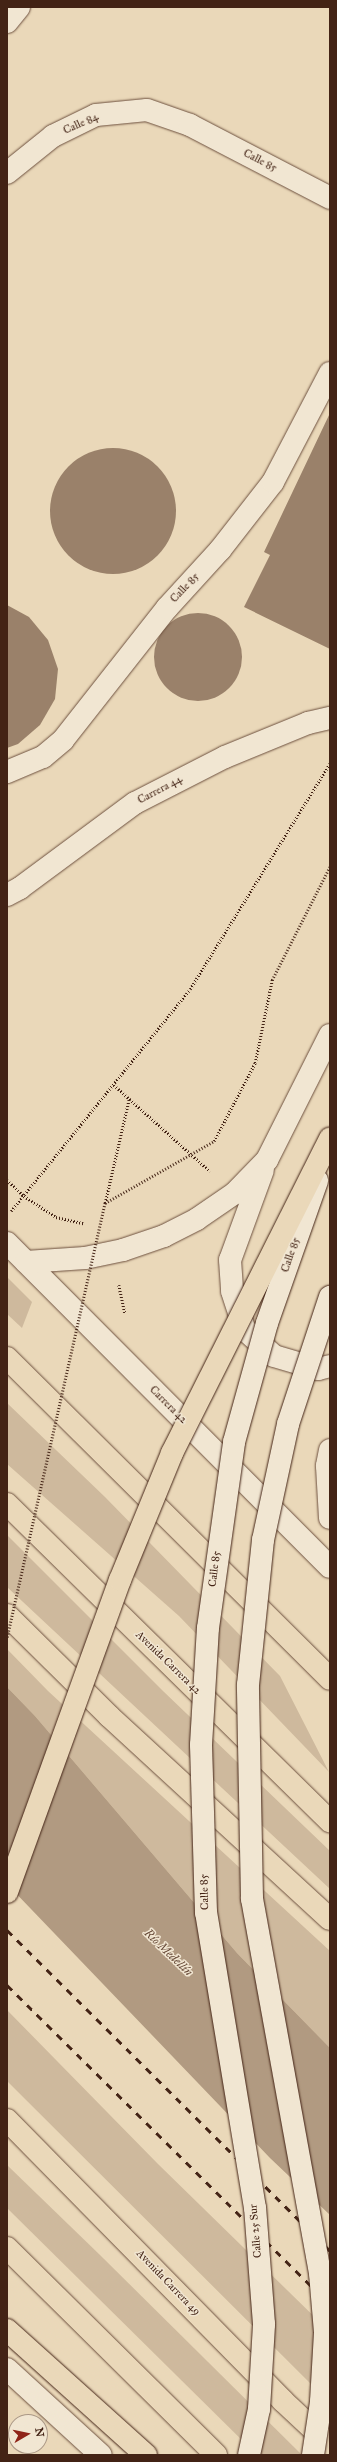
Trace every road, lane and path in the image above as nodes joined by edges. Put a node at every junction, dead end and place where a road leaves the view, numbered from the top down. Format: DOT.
graph roads {
  1 [pos="19,7"];
  2 [pos="7,22"];
  3 [pos="190,125"];
  4 [pos="7,173"];
  5 [pos="330,198"];
  6 [pos="330,373"];
  7 [pos="330,718"];
  8 [pos="330,763"];
  9 [pos="7,772"];
  10 [pos="330,866"];
  11 [pos="7,894"];
  12 [pos="330,1035"];
  13 [pos="113,1085"];
  14 [pos="129,1099"];
  15 [pos="330,1139"];
  16 [pos="330,1144"];
  17 [pos="267,1160"];
  18 [pos="210,1171"];
  19 [pos="7,1180"];
  20 [pos="24,1196"];
  21 [pos="105,1203"];
  22 [pos="7,1216"];
  23 [pos="86,1224"];
  24 [pos="107,1225"];
  25 [pos="94,1226"];
  26 [pos="7,1243"];
  27 [pos="26,1262"];
  28 [pos="330,1297"];
  29 [pos="7,1358"];
  30 [pos="330,1366"];
  31 [pos="330,1450"];
  32 [pos="7,1504"];
  33 [pos="330,1518"];
  34 [pos="330,1567"];
  35 [pos="7,1614"];
  36 [pos="7,1638"];
  37 [pos="330,1679"];
  38 [pos="330,1821"];
  39 [pos="7,1892"];
  40 [pos="330,1919"];
  41 [pos="222,2008"];
  42 [pos="7,2120"];
  43 [pos="7,2248"];
  44 [pos="7,2330"];
  45 [pos="7,2369"];
  46 [pos="330,2445"];
  47 [pos="101,2455"];
  48 [pos="146,2455"];
  49 [pos="216,2455"];
  50 [pos="249,2455"];
  51 [pos="313,2455"];
  1 -- 2 [label="main road"];
  3 -- 4 [label="main road, Calle 84"];
  3 -- 5 [label="main road, Calle 85"];
  6 -- 9 [label="main road, Calle 85"];
  7 -- 11 [label="main road, Carrera 44"];
  8 -- 13 [label="path"];
  10 -- 21 [label="path, bridge"];
  12 -- 17 [label="main road"];
  13 -- 14 [label="path"];
  13 -- 20 [label="path"];
  14 -- 18 [label="path"];
  14 -- 21 [label="path"];
  15 -- 39 [label="highway, bridge"];
  16 -- 41 [label="main road, Calle 85, bridge"];
  17 -- 27 [label="main road"];
  17 -- 30 [label="main road"];
  19 -- 20 [label="path"];
  20 -- 22 [label="path"];
  20 -- 23 [label="path"];
  21 -- 36 [label="path, bridge"];
  24 -- 25 [label="path"];
  26 -- 27 [label="main road, Carrera 42"];
  27 -- 34 [label="main road, Carrera 42"];
  28 -- 51 [label="main road, bridge"];
  29 -- 37 [label="highway"];
  31 -- 33 [label="main road"];
  32 -- 38 [label="highway, Avenida Carrera 42"];
  35 -- 40 [label="highway"];
  41 -- 50 [label="main road, Calle 25 Sur, bridge"];
  42 -- 46 [label="highway, Avenida Carrera 49"];
  43 -- 49 [label="highway"];
  44 -- 48 [label="highway, bridge"];
  45 -- 47 [label="main road"];
}
